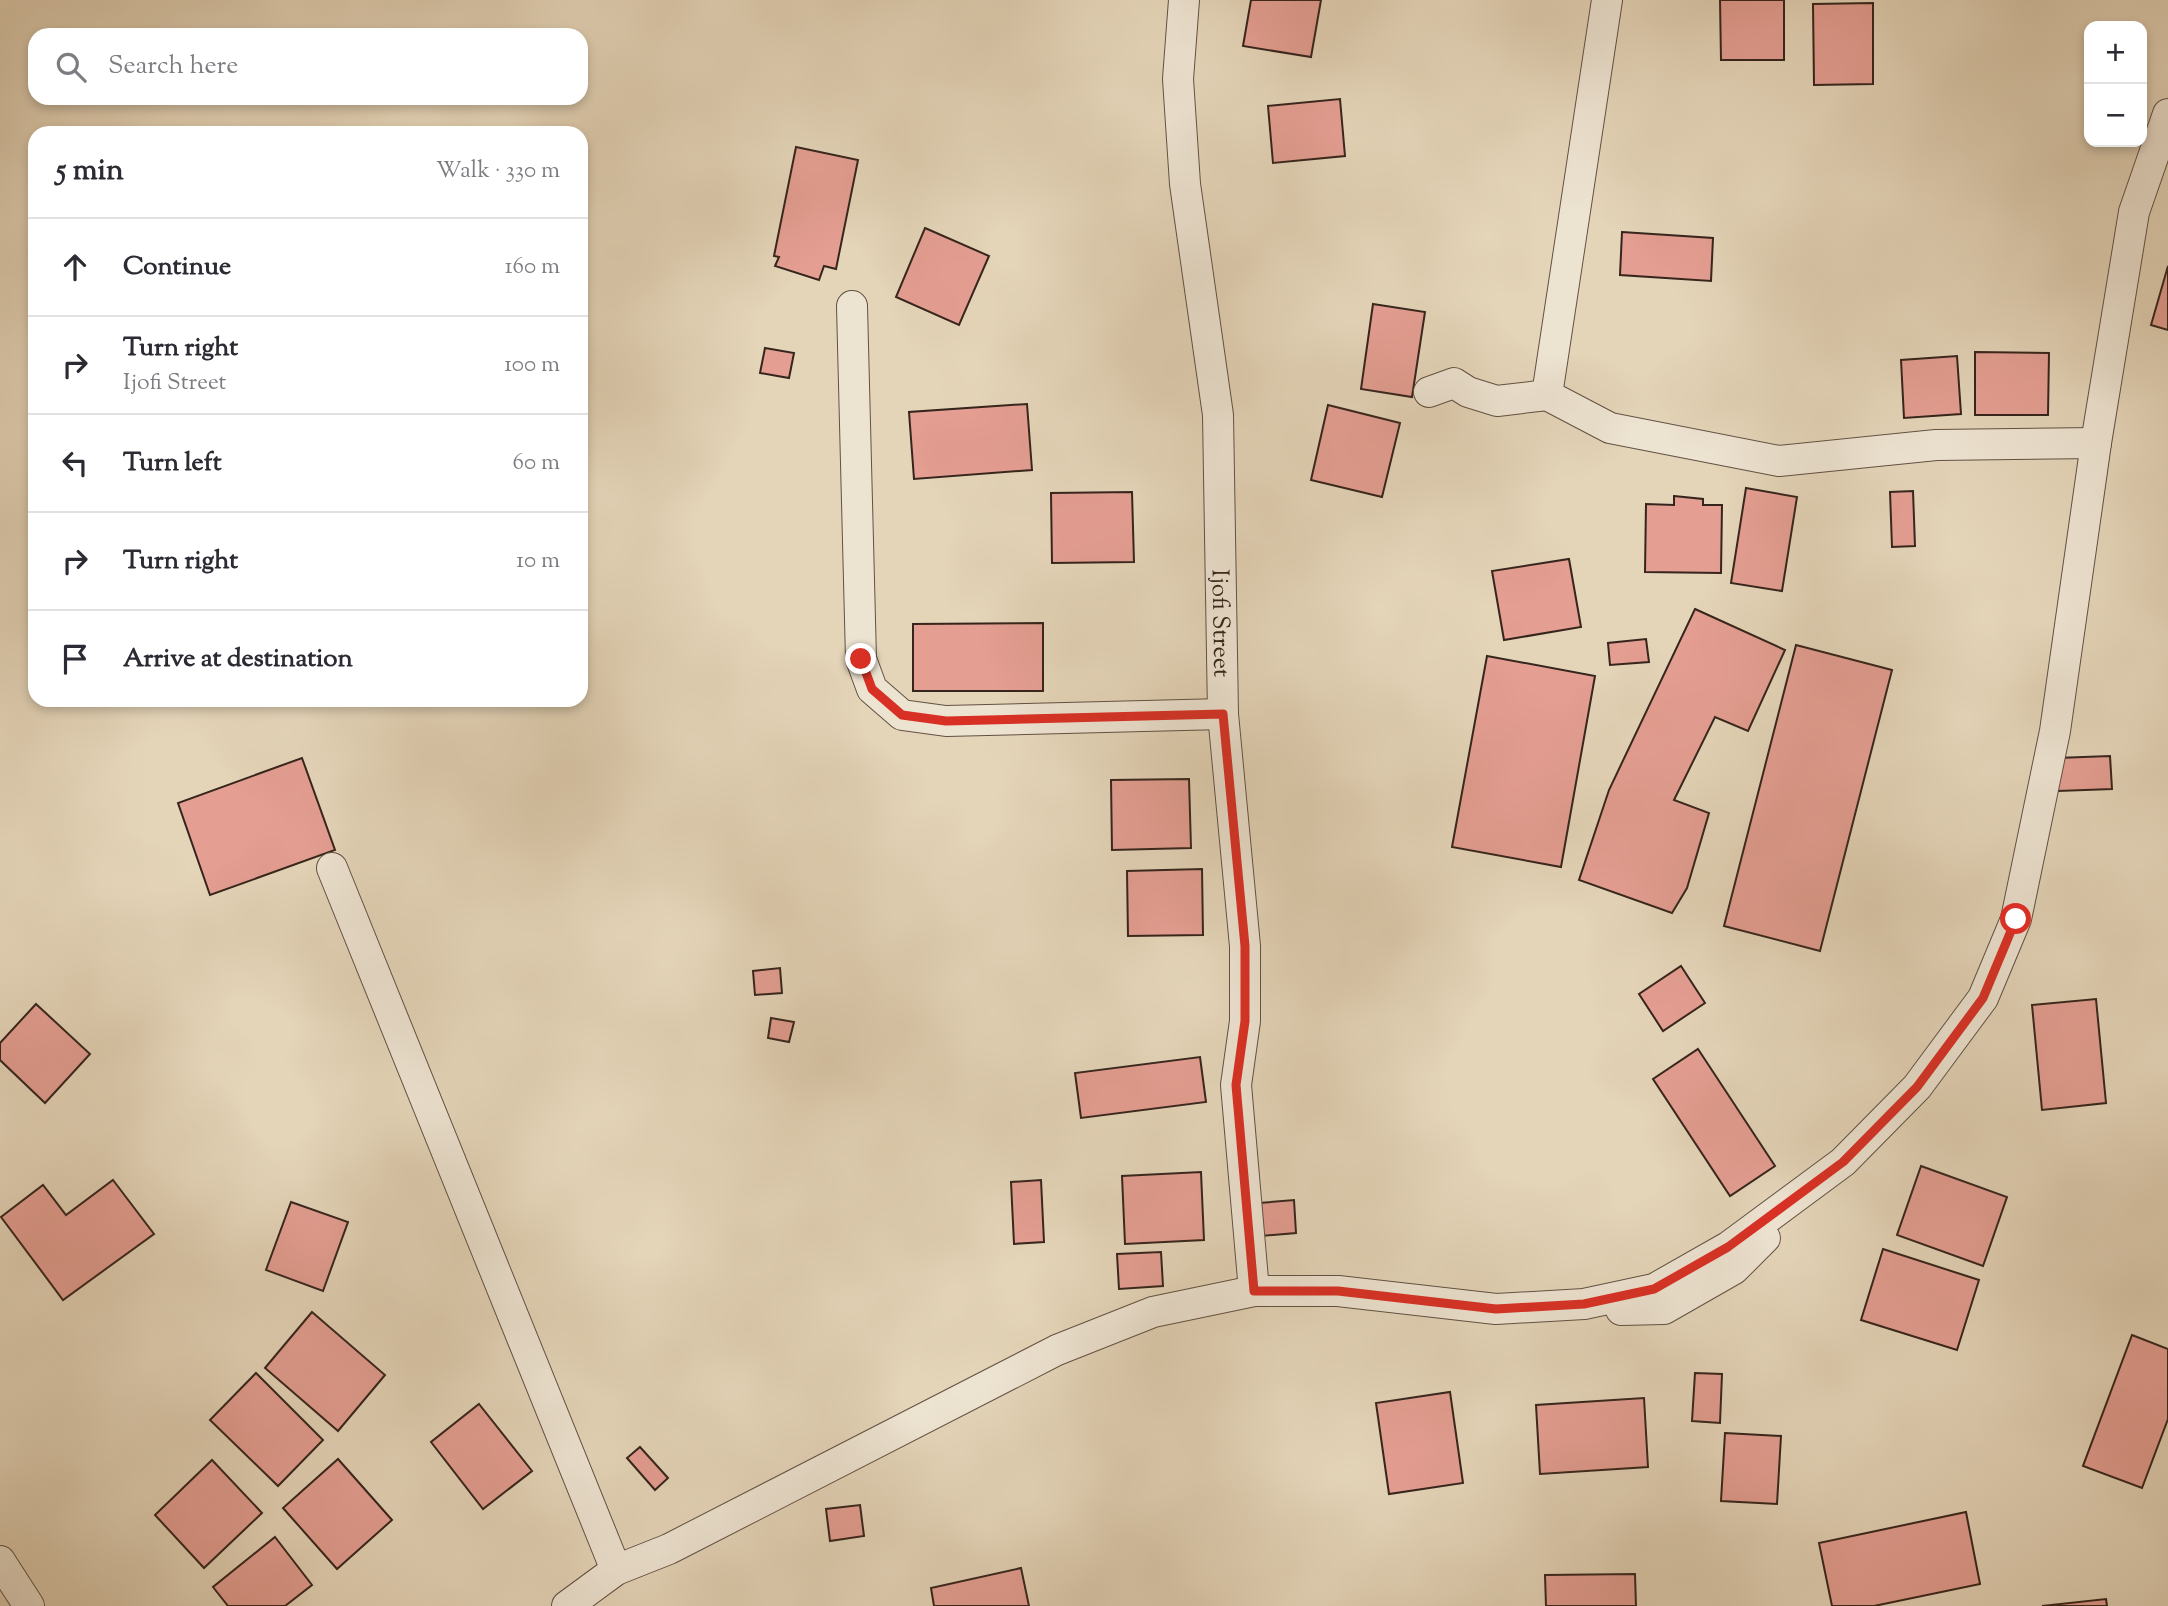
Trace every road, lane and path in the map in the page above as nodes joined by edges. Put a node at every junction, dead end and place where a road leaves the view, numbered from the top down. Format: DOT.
graph roads {
  1 [pos="1184,0"];
  2 [pos="1607,0"];
  3 [pos="2168,114"];
  4 [pos="852,306"];
  5 [pos="1429,392"];
  6 [pos="1547,395"];
  7 [pos="2096,443"];
  8 [pos="1223,714"];
  9 [pos="332,868"];
  10 [pos="1254,1291"];
  11 [pos="0,1561"];
  12 [pos="616,1570"];
  13 [pos="29,1606"];
  14 [pos="568,1606"];
  1 -- 8 [label="street, Ijofi Street"];
  2 -- 6 [label="street"];
  3 -- 7 [label="street"];
  4 -- 8 [label="street"];
  5 -- 6 [label="street"];
  6 -- 7 [label="street"];
  7 -- 10 [label="street"];
  8 -- 10 [label="street, Ijofi Street"];
  9 -- 12 [label="street"];
  10 -- 12 [label="street"];
  11 -- 13 [label="street"];
  12 -- 14 [label="street"];
}
